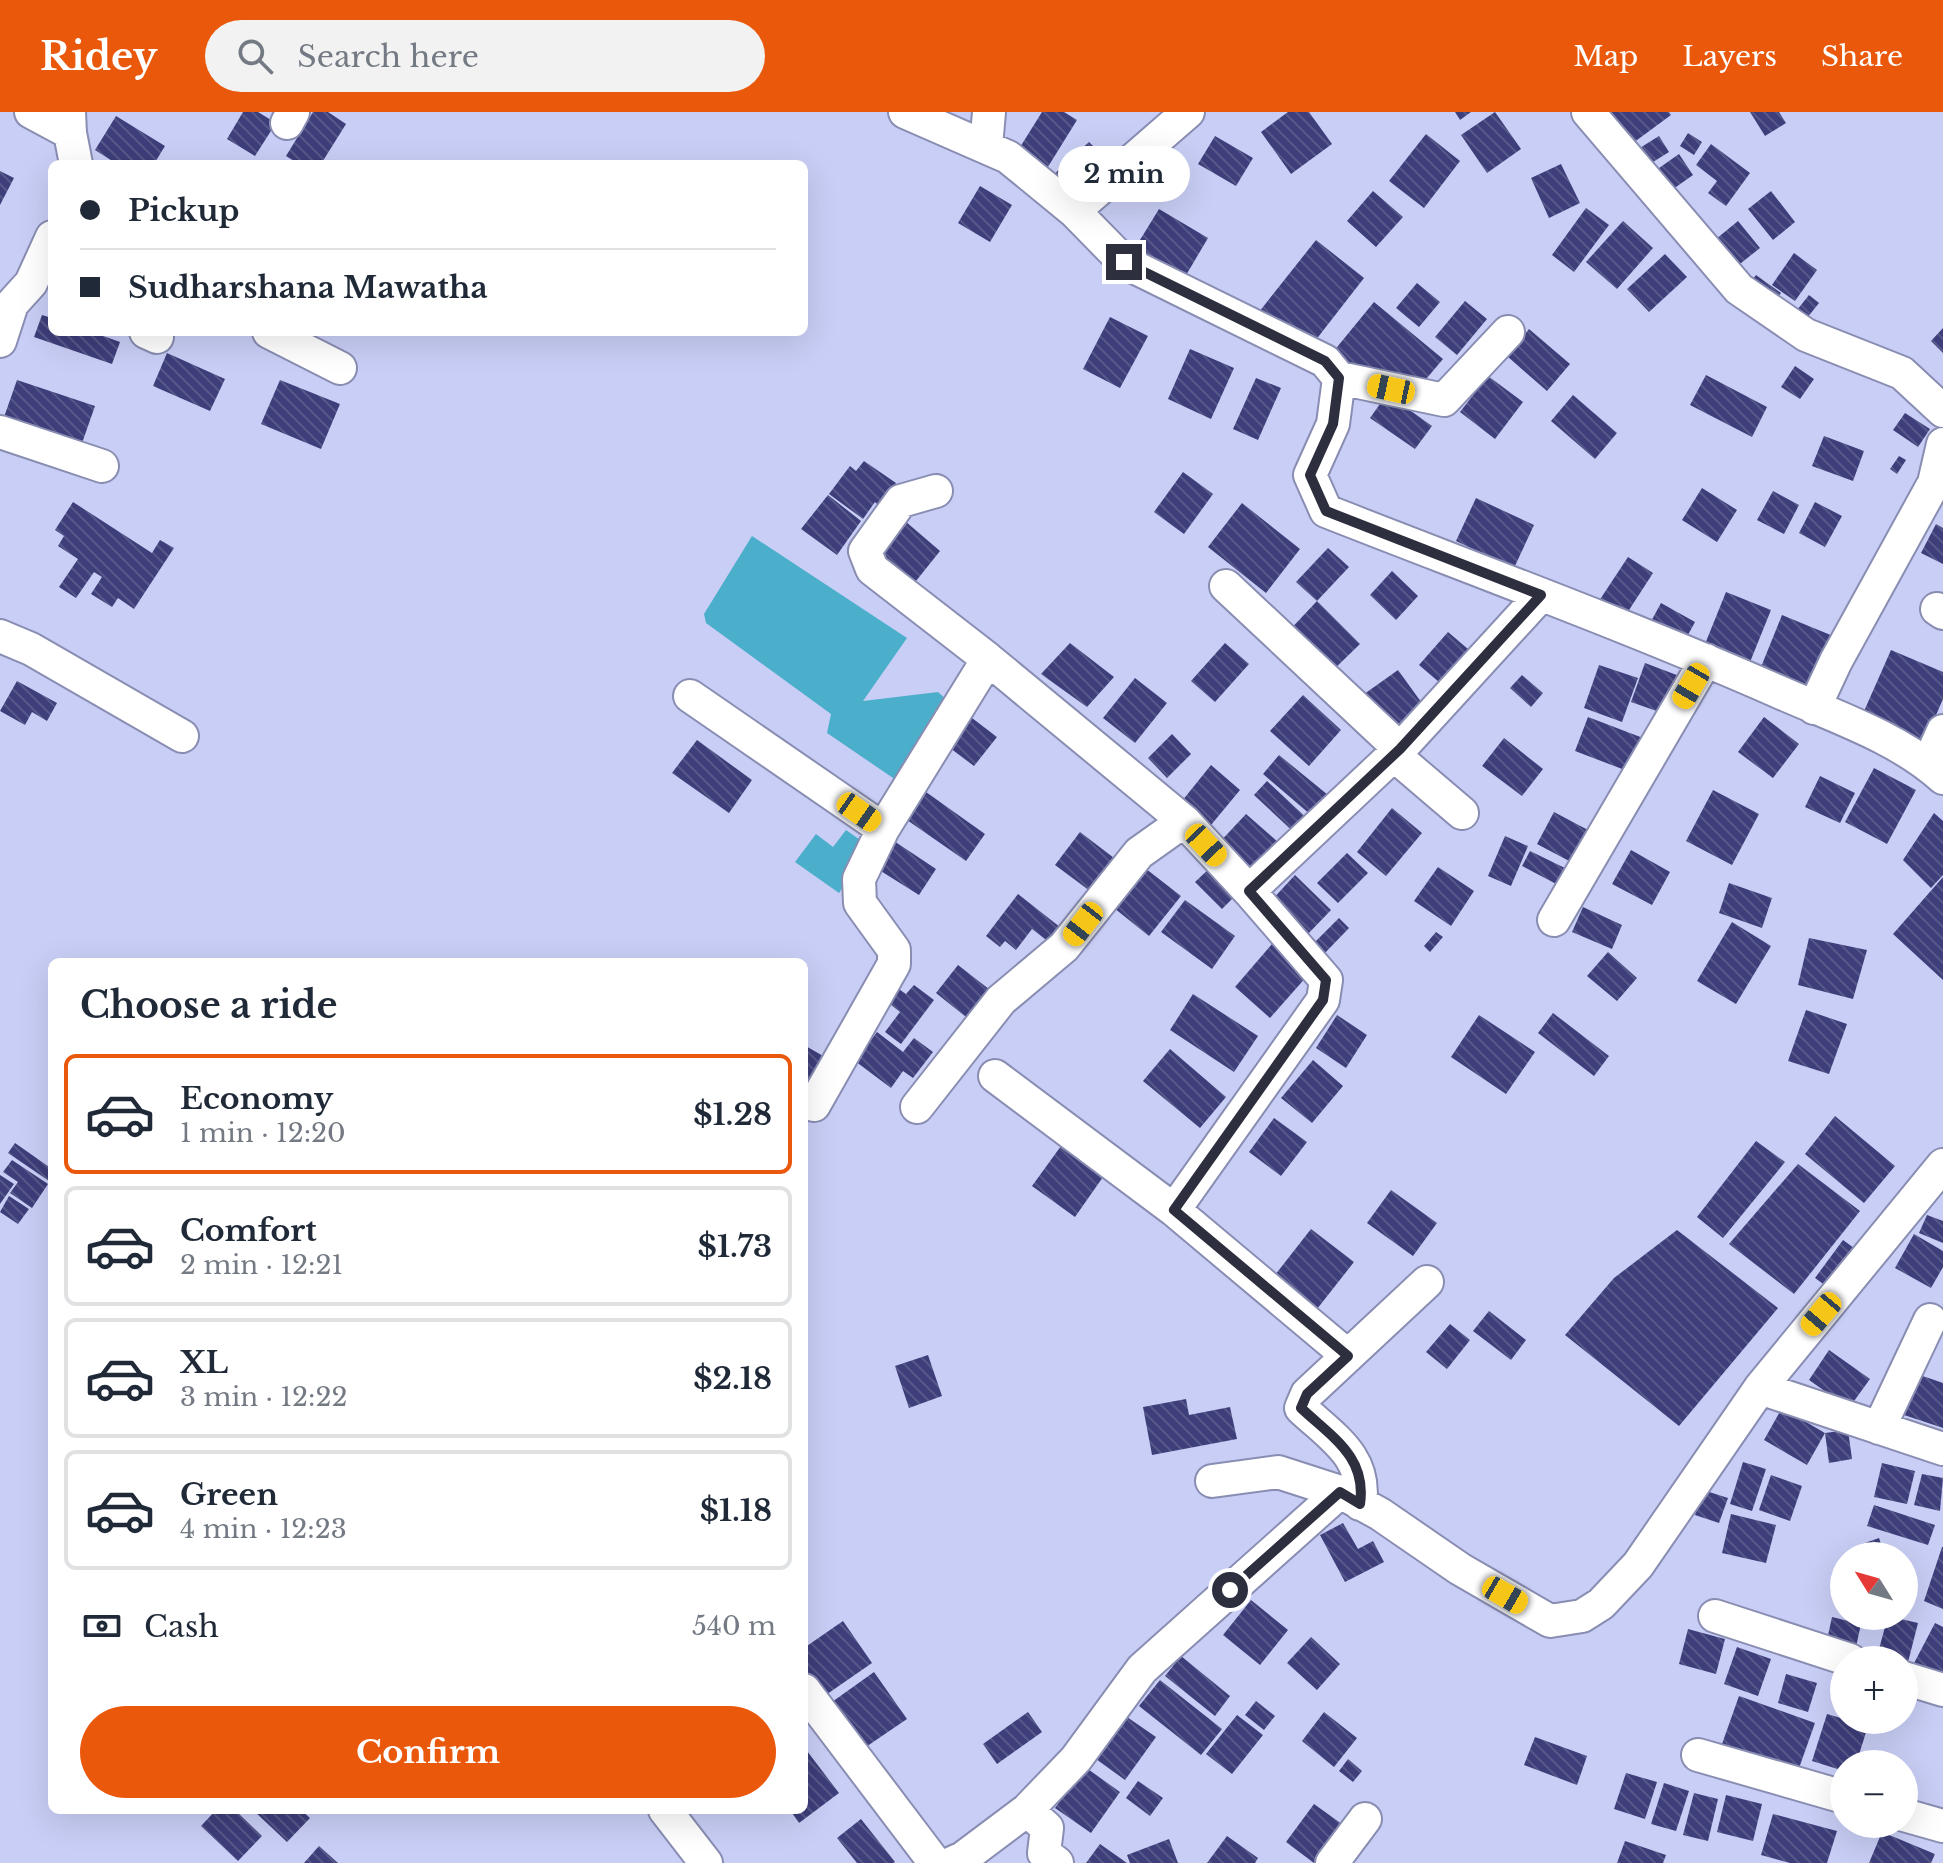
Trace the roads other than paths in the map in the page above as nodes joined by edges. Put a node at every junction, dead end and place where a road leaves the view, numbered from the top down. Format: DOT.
graph roads {
  1 [pos="31,112"];
  2 [pos="905,112"];
  3 [pos="989,112"];
  4 [pos="1188,112"];
  5 [pos="1588,112"];
  6 [pos="72,136"];
  7 [pos="986,146"];
  8 [pos="1074,211"];
  9 [pos="48,245"];
  10 [pos="24,294"];
  11 [pos="1508,332"];
  12 [pos="277,336"];
  13 [pos="0,341"];
  14 [pos="340,368"];
  15 [pos="1339,378"];
  16 [pos="1943,411"];
  17 [pos="0,432"];
  18 [pos="1943,444"];
  19 [pos="102,466"];
  20 [pos="936,491"];
  21 [pos="1226,586"];
  22 [pos="1541,595"];
  23 [pos="0,636"];
  24 [pos="988,659"];
  25 [pos="1706,660"];
  26 [pos="690,696"];
  27 [pos="1814,708"];
  28 [pos="1943,731"];
  29 [pos="182,736"];
  30 [pos="1397,752"];
  31 [pos="1935,771"];
  32 [pos="1462,813"];
  33 [pos="1184,821"];
  34 [pos="883,829"];
  35 [pos="1249,891"];
  36 [pos="1554,920"];
  37 [pos="995,1076"];
  38 [pos="814,1105"];
  39 [pos="917,1107"];
  40 [pos="1943,1165"];
  41 [pos="1174,1210"];
  42 [pos="1427,1282"];
  43 [pos="1930,1320"];
  44 [pos="1348,1356"];
  45 [pos="1760,1388"];
  46 [pos="1879,1428"];
  47 [pos="1943,1449"];
  48 [pos="1212,1481"];
  49 [pos="1350,1498"];
  50 [pos="1715,1616"];
  51 [pos="1830,1653"];
  52 [pos="1918,1682"];
  53 [pos="1943,1690"];
  54 [pos="808,1695"];
  55 [pos="1698,1755"];
  56 [pos="1830,1793"];
  57 [pos="1027,1810"];
  58 [pos="668,1814"];
  59 [pos="1365,1819"];
  60 [pos="1918,1819"];
  61 [pos="1943,1826"];
  62 [pos="706,1863"];
  63 [pos="935,1863"];
  64 [pos="952,1863"];
  65 [pos="1057,1863"];
  66 [pos="1332,1863"];
  1 -- 6 [label="street"];
  2 -- 7 [label="street"];
  3 -- 7 [label="street"];
  4 -- 8 [label="street"];
  5 -- 16 [label="street"];
  7 -- 8 [label="street"];
  8 -- 15 [label="street"];
  9 -- 10 [label="street"];
  10 -- 13 [label="street"];
  11 -- 15 [label="street"];
  12 -- 14 [label="street"];
  15 -- 22 [label="street"];
  17 -- 19 [label="street"];
  18 -- 27 [label="street"];
  20 -- 24 [label="street"];
  21 -- 30 [label="street"];
  22 -- 25 [label="street"];
  22 -- 30 [label="street"];
  23 -- 29 [label="street"];
  24 -- 33 [label="street"];
  24 -- 34 [label="street"];
  25 -- 27 [label="street"];
  25 -- 36 [label="street"];
  26 -- 34 [label="street"];
  27 -- 31 [label="street"];
  28 -- 31 [label="street"];
  30 -- 32 [label="street"];
  30 -- 35 [label="street"];
  33 -- 35 [label="street"];
  33 -- 39 [label="street"];
  34 -- 38 [label="street"];
  35 -- 41 [label="street"];
  37 -- 41 [label="street"];
  40 -- 45 [label="street"];
  41 -- 44 [label="street"];
  42 -- 44 [label="street"];
  43 -- 46 [label="street"];
  44 -- 49 [label="street"];
  45 -- 46 [label="street"];
  45 -- 49 [label="street"];
  46 -- 47 [label="street"];
  48 -- 49 [label="street"];
  49 -- 57 [label="street"];
  50 -- 51 [label="street"];
  52 -- 53 [label="street"];
  54 -- 63 [label="street"];
  55 -- 56 [label="street"];
  57 -- 64 [label="street"];
  57 -- 65 [label="street"];
  58 -- 62 [label="street"];
  59 -- 66 [label="street"];
  60 -- 61 [label="street"];
}
